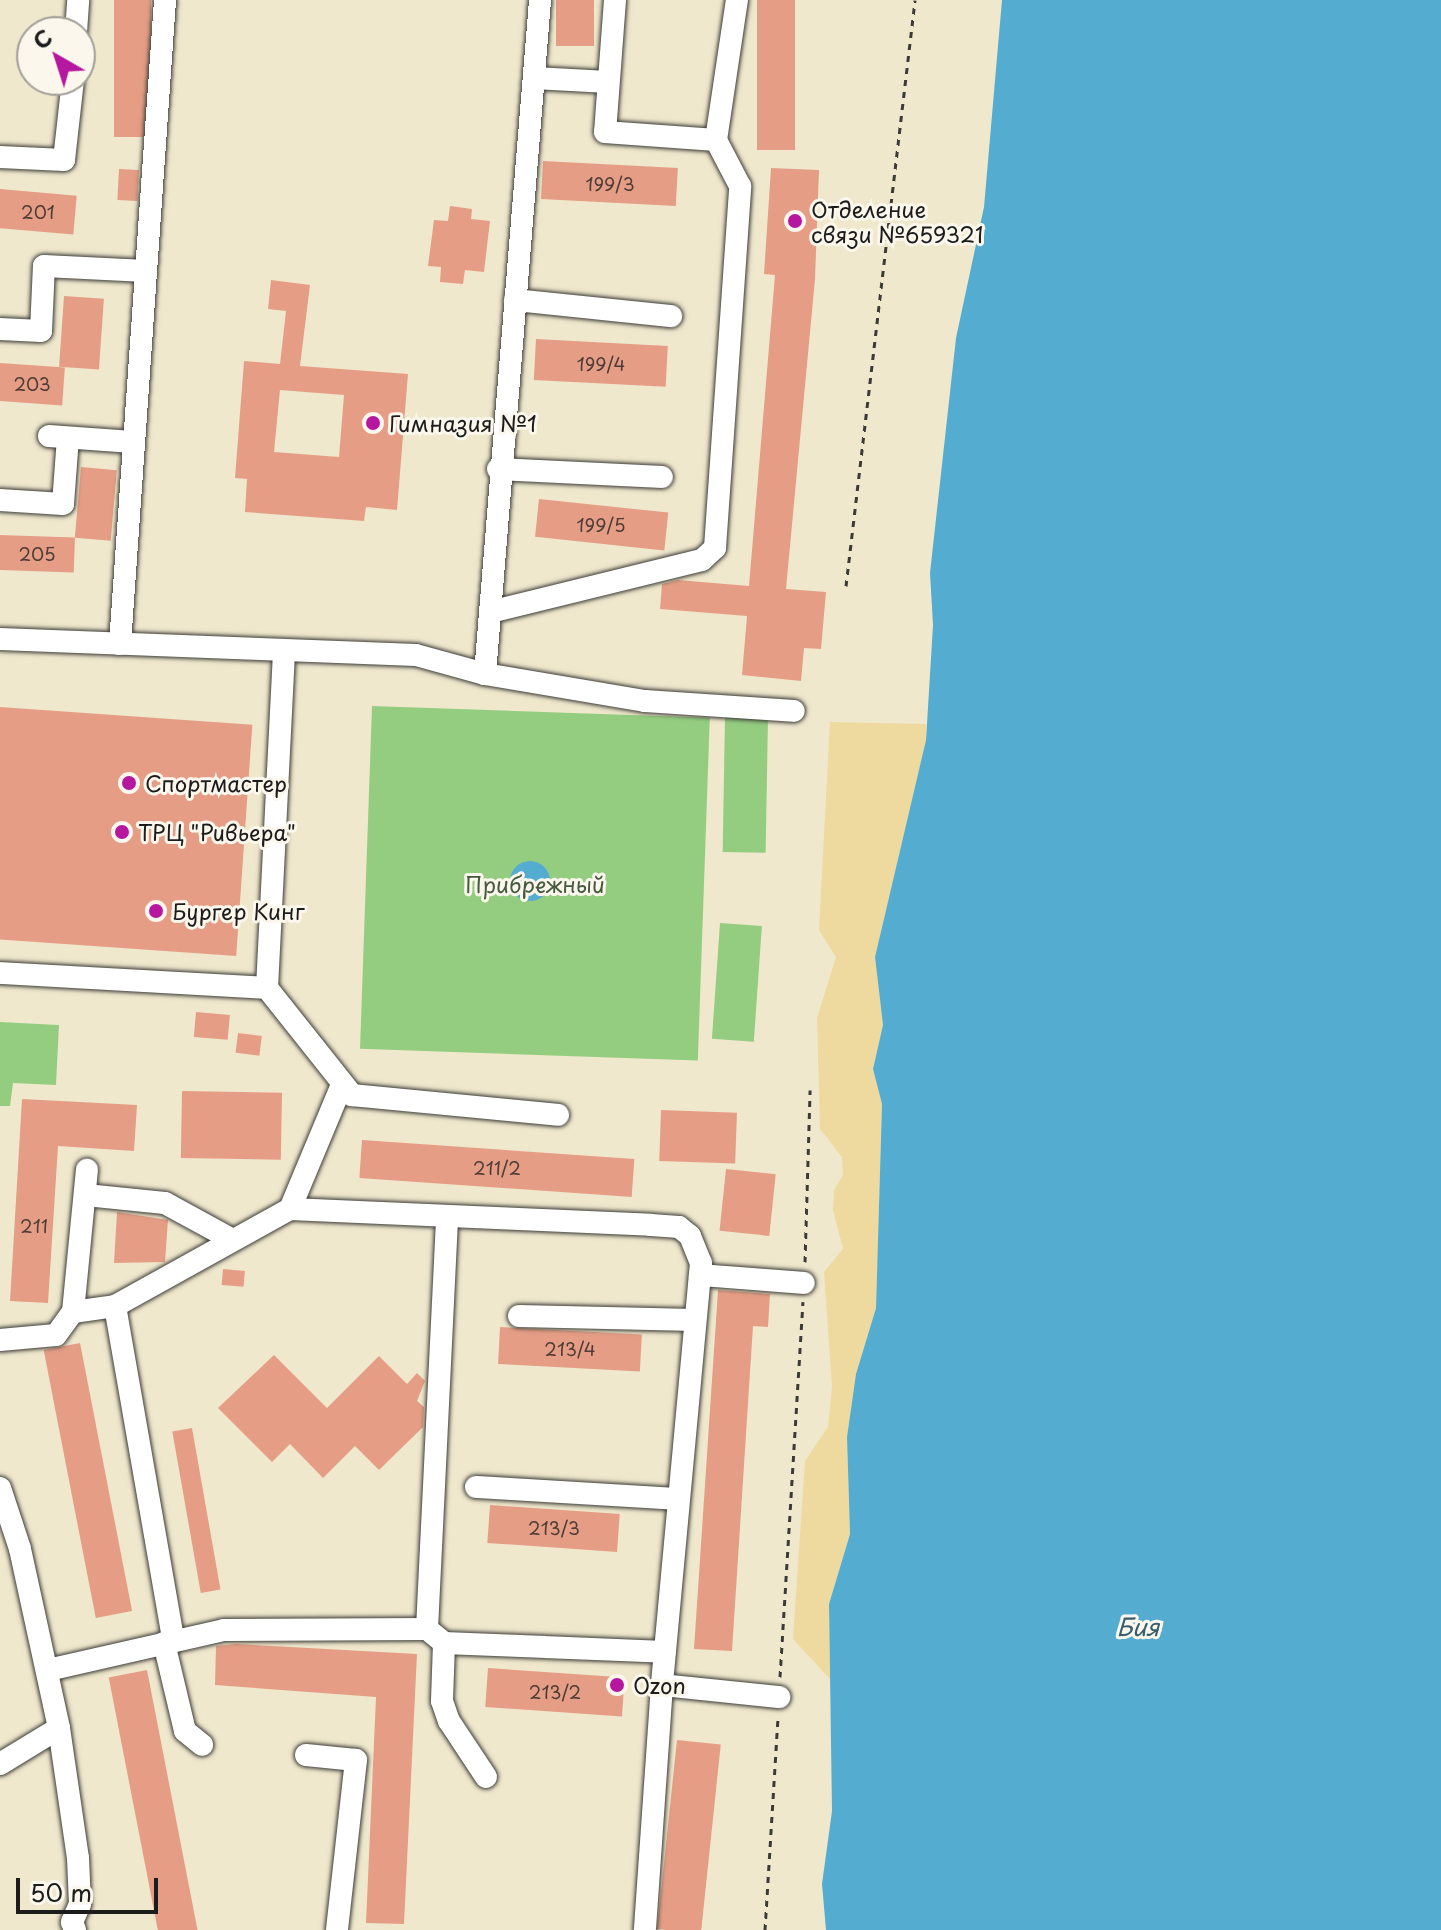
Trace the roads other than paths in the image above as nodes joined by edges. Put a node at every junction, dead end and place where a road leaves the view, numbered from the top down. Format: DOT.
graph roads {
  1 [pos="165,0"];
  2 [pos="540,0"];
  3 [pos="615,0"];
  4 [pos="737,0"];
  5 [pos="534,78"];
  6 [pos="608,82"];
  7 [pos="71,96"];
  8 [pos="716,140"];
  9 [pos="0,157"];
  10 [pos="146,271"];
  11 [pos="515,300"];
  12 [pos="671,316"];
  13 [pos="0,329"];
  14 [pos="133,442"];
  15 [pos="498,469"];
  16 [pos="662,477"];
  17 [pos="0,500"];
  18 [pos="490,612"];
  19 [pos="0,639"];
  20 [pos="120,644"];
  21 [pos="284,651"];
  22 [pos="485,674"];
  23 [pos="794,711"];
  24 [pos="0,973"];
  25 [pos="267,988"];
  26 [pos="341,1087"];
  27 [pos="558,1115"];
  28 [pos="87,1170"];
  29 [pos="86,1195"];
  30 [pos="290,1209"];
  31 [pos="447,1216"];
  32 [pos="233,1240"];
  33 [pos="700,1275"];
  34 [pos="804,1283"];
  35 [pos="115,1306"];
  36 [pos="73,1312"];
  37 [pos="519,1316"];
  38 [pos="695,1320"];
  39 [pos="0,1340"];
  40 [pos="476,1487"];
  41 [pos="0,1488"];
  42 [pos="678,1499"];
  43 [pos="436,1636"];
  44 [pos="169,1642"];
  45 [pos="665,1652"];
  46 [pos="48,1670"];
  47 [pos="662,1685"];
  48 [pos="779,1697"];
  49 [pos="59,1728"];
  50 [pos="202,1745"];
  51 [pos="306,1755"];
  52 [pos="0,1764"];
  53 [pos="486,1777"];
  54 [pos="68,1927"];
  55 [pos="337,1930"];
  56 [pos="645,1930"];
  1 -- 10 [label="street"];
  2 -- 5 [label="street"];
  3 -- 6 [label="street"];
  4 -- 8 [label="street"];
  5 -- 6 [label="street"];
  5 -- 11 [label="street"];
  6 -- 8 [label="street"];
  7 -- 9 [label="street"];
  8 -- 18 [label="street"];
  10 -- 13 [label="street"];
  10 -- 14 [label="street"];
  11 -- 12 [label="street"];
  11 -- 15 [label="street"];
  14 -- 17 [label="street"];
  14 -- 20 [label="street"];
  15 -- 16 [label="street"];
  15 -- 18 [label="street"];
  18 -- 22 [label="street"];
  19 -- 20 [label="street"];
  20 -- 21 [label="street"];
  21 -- 22 [label="street"];
  21 -- 25 [label="street"];
  22 -- 23 [label="street"];
  24 -- 25 [label="street"];
  25 -- 26 [label="street"];
  26 -- 27 [label="street"];
  26 -- 30 [label="street"];
  28 -- 29 [label="street"];
  29 -- 32 [label="street"];
  29 -- 36 [label="street"];
  30 -- 31 [label="street"];
  30 -- 32 [label="street"];
  31 -- 33 [label="street"];
  31 -- 43 [label="street"];
  32 -- 35 [label="street"];
  33 -- 34 [label="street"];
  33 -- 38 [label="street"];
  35 -- 36 [label="street"];
  35 -- 44 [label="street"];
  36 -- 39 [label="street"];
  37 -- 38 [label="street"];
  38 -- 42 [label="street"];
  40 -- 42 [label="street"];
  41 -- 46 [label="street"];
  42 -- 45 [label="street"];
  43 -- 44 [label="street"];
  43 -- 45 [label="street"];
  43 -- 53 [label="street"];
  44 -- 46 [label="street"];
  44 -- 50 [label="street"];
  45 -- 47 [label="street"];
  46 -- 49 [label="street"];
  47 -- 48 [label="street"];
  47 -- 56 [label="street"];
  49 -- 52 [label="street"];
  49 -- 54 [label="street"];
  51 -- 55 [label="street"];
}
